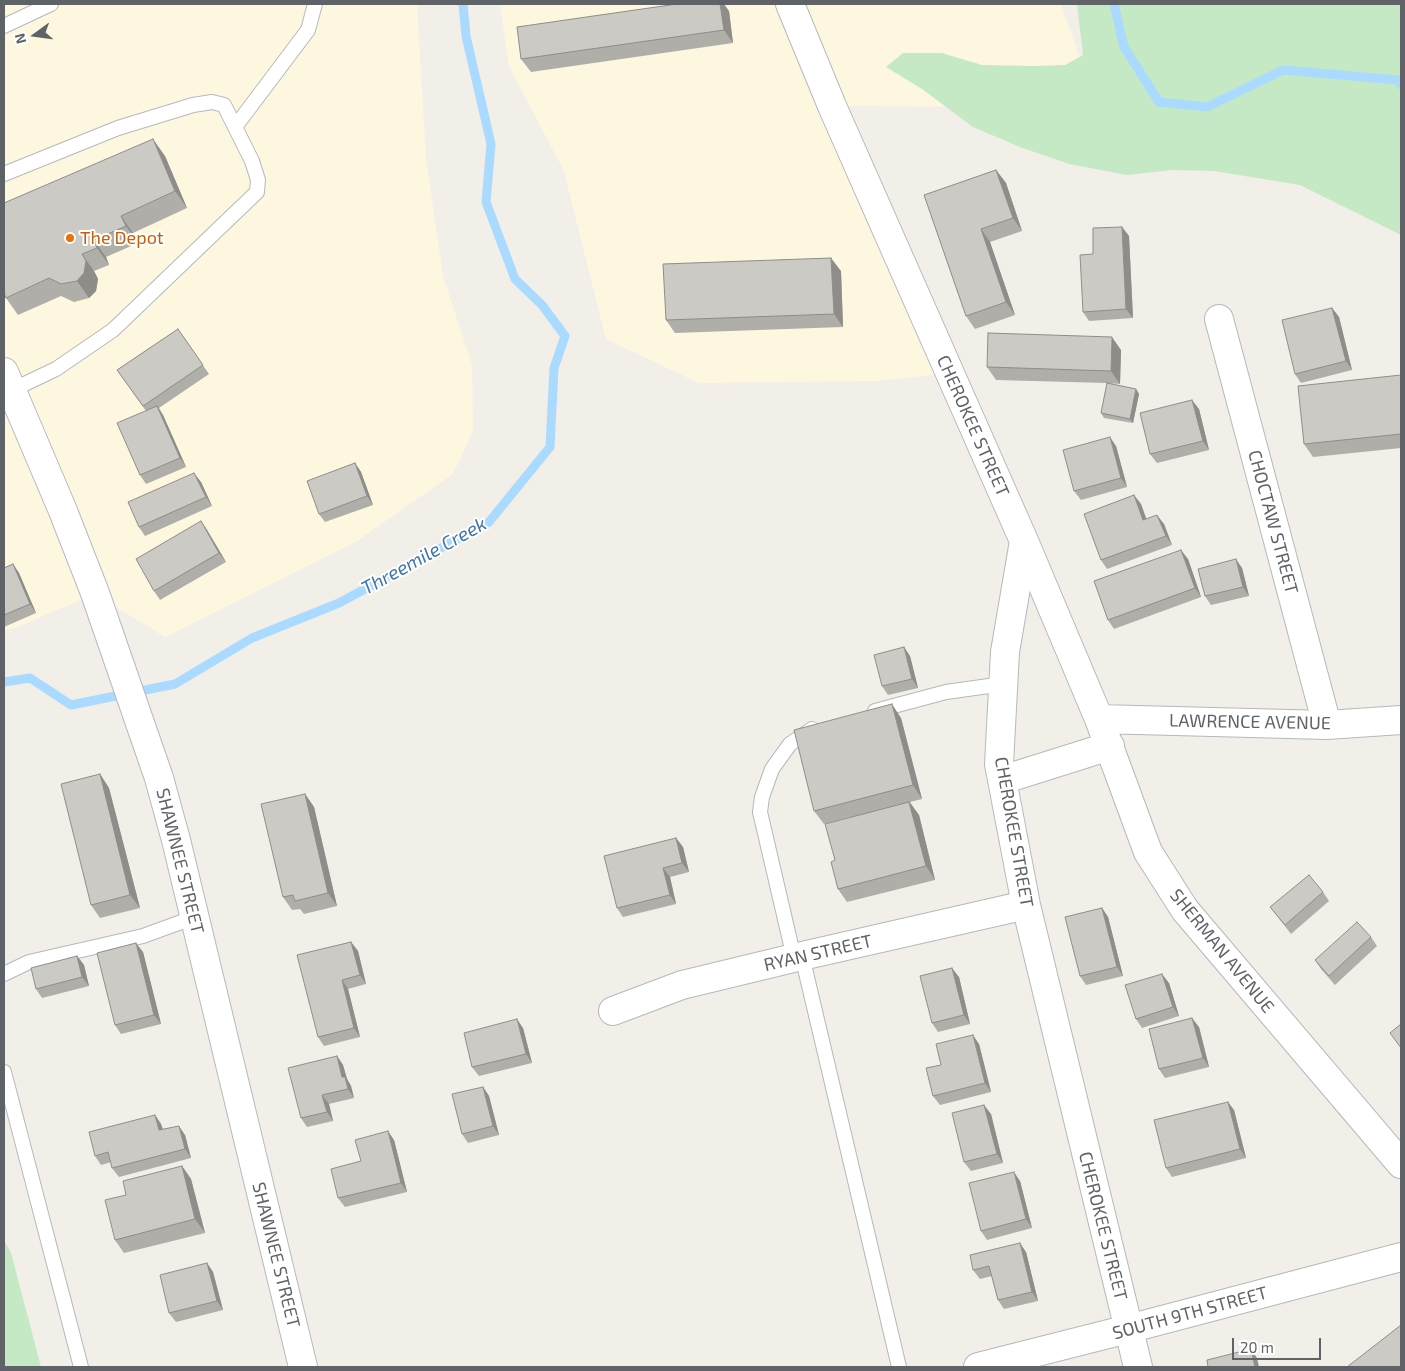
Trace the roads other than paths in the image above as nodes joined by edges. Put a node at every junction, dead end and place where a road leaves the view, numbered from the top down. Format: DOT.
graph roads {
  1 [pos="51,4"];
  2 [pos="315,4"];
  3 [pos="790,4"];
  4 [pos="4,26"];
  5 [pos="235,127"];
  6 [pos="4,174"];
  7 [pos="1219,319"];
  8 [pos="8,381"];
  9 [pos="1024,541"];
  10 [pos="1003,684"];
  11 [pos="864,714"];
  12 [pos="1099,719"];
  13 [pos="1401,720"];
  14 [pos="1327,725"];
  15 [pos="821,726"];
  16 [pos="1110,746"];
  17 [pos="1002,780"];
  18 [pos="1026,905"];
  19 [pos="195,917"];
  20 [pos="798,957"];
  21 [pos="4,974"];
  22 [pos="613,1011"];
  23 [pos="4,1072"];
  24 [pos="1401,1164"];
  25 [pos="1401,1257"];
  26 [pos="1128,1329"];
  27 [pos="81,1367"];
  28 [pos="303,1367"];
  29 [pos="899,1367"];
  30 [pos="978,1367"];
  31 [pos="1138,1367"];
  1 -- 4 [label="lane"];
  2 -- 5 [label="lane"];
  3 -- 9 [label="street, CHEROKEE STREET"];
  5 -- 6 [label="lane"];
  5 -- 8 [label="lane"];
  7 -- 14 [label="street, CHOCTAW STREET"];
  8 -- 19 [label="street, SHAWNEE STREET"];
  9 -- 10 [label="street, CHEROKEE STREET"];
  9 -- 12 [label="street, SHERMAN AVENUE"];
  10 -- 11 [label="lane"];
  10 -- 17 [label="street, CHEROKEE STREET"];
  12 -- 14 [label="street, LAWRENCE AVENUE"];
  12 -- 16 [label="street, SHERMAN AVENUE"];
  13 -- 14 [label="street, LAWRENCE AVENUE"];
  15 -- 20 [label="lane"];
  16 -- 17 [label="street"];
  16 -- 24 [label="street, SHERMAN AVENUE"];
  17 -- 18 [label="street, CHEROKEE STREET"];
  18 -- 20 [label="street, RYAN STREET"];
  18 -- 26 [label="street, CHEROKEE STREET"];
  19 -- 21 [label="lane"];
  19 -- 28 [label="street, SHAWNEE STREET"];
  20 -- 22 [label="street, RYAN STREET"];
  20 -- 29 [label="lane"];
  23 -- 27 [label="lane"];
  25 -- 26 [label="street, SOUTH 9TH STREET"];
  26 -- 30 [label="street, SOUTH 9TH STREET"];
  26 -- 31 [label="street, CHEROKEE STREET"];
}
